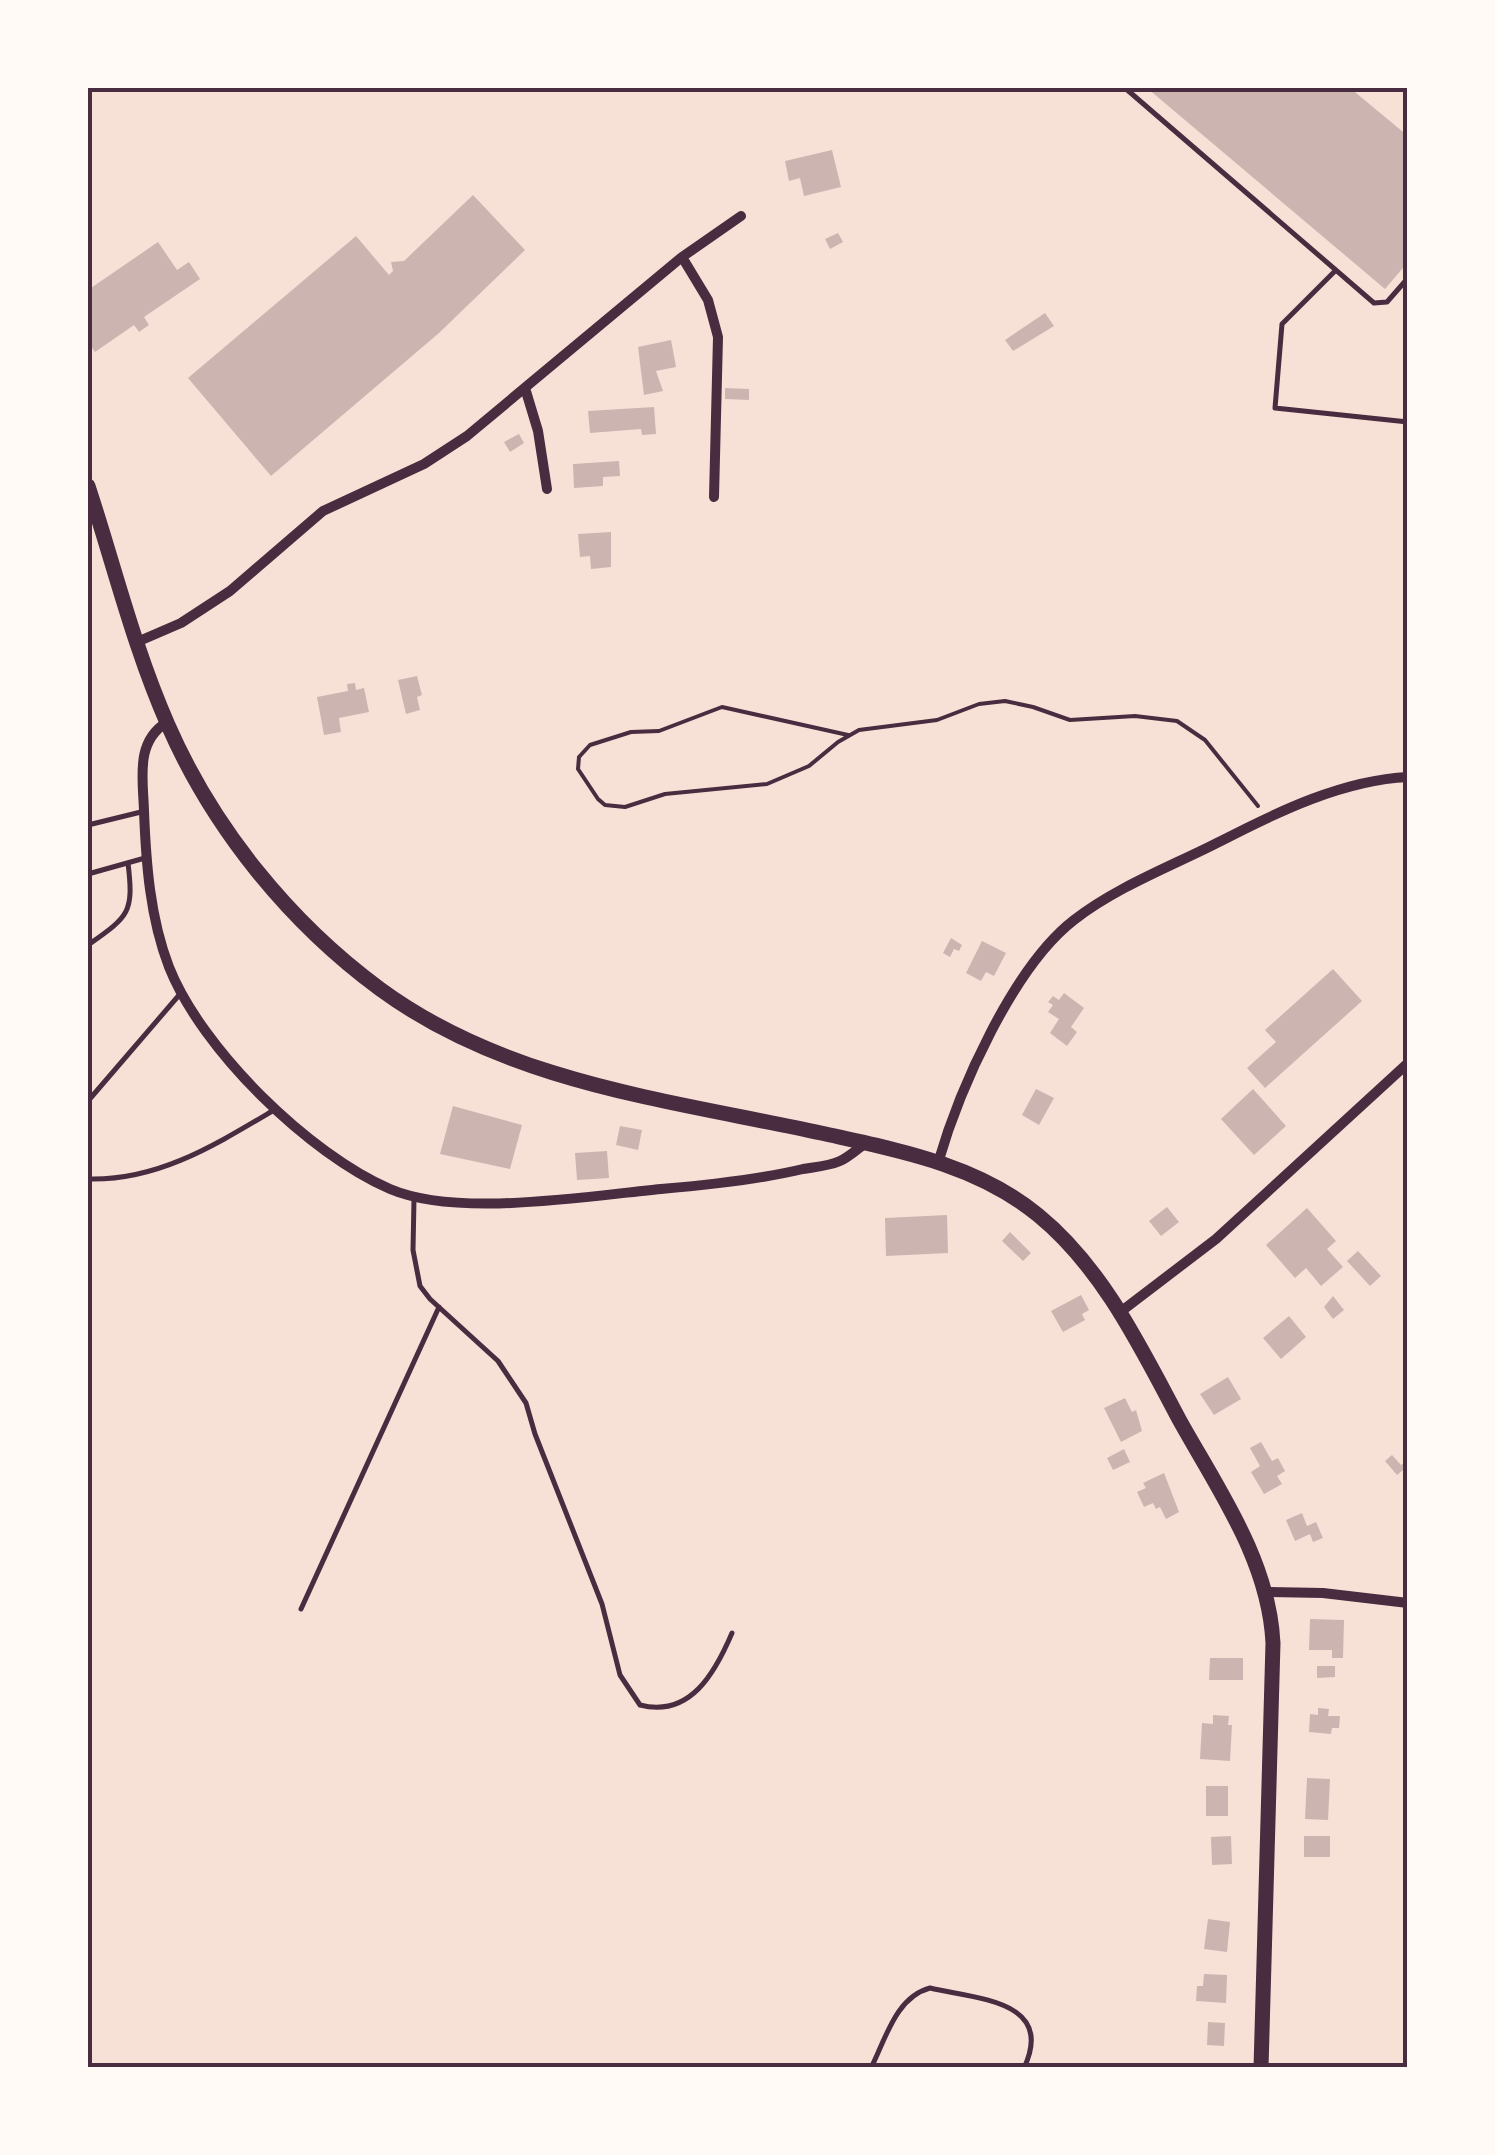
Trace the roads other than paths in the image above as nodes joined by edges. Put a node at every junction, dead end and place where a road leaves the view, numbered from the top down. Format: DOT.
graph roads {
  1 [pos="1125,88"];
  2 [pos="740,216"];
  3 [pos="682,257"];
  4 [pos="1336,270"];
  5 [pos="1408,278"];
  6 [pos="525,388"];
  7 [pos="1408,422"];
  8 [pos="88,486"];
  9 [pos="547,489"];
  10 [pos="714,497"];
  11 [pos="137,642"];
  12 [pos="167,722"];
  13 [pos="1408,776"];
  14 [pos="144,812"];
  15 [pos="88,825"];
  16 [pos="145,858"];
  17 [pos="128,862"];
  18 [pos="88,874"];
  19 [pos="88,945"];
  20 [pos="182,992"];
  21 [pos="1408,1063"];
  22 [pos="88,1101"];
  23 [pos="274,1110"];
  24 [pos="866,1143"];
  25 [pos="938,1163"];
  26 [pos="88,1179"];
  27 [pos="414,1196"];
  28 [pos="439,1307"];
  29 [pos="1120,1313"];
  30 [pos="1266,1592"];
  31 [pos="1408,1603"];
  32 [pos="302,1609"];
  33 [pos="732,1633"];
  34 [pos="871,2068"];
  35 [pos="1024,2068"];
  36 [pos="1262,2068"];
  1 -- 4 [label="lane"];
  2 -- 3 [label="street"];
  3 -- 6 [label="street"];
  3 -- 10 [label="street"];
  4 -- 5 [label="lane"];
  4 -- 7 [label="lane"];
  6 -- 9 [label="street"];
  6 -- 11 [label="street"];
  8 -- 11 [label="main road"];
  11 -- 12 [label="main road"];
  12 -- 14 [label="street"];
  12 -- 24 [label="main road"];
  13 -- 25 [label="street"];
  14 -- 15 [label="lane"];
  14 -- 16 [label="street"];
  16 -- 17 [label="lane"];
  16 -- 20 [label="street"];
  17 -- 18 [label="lane"];
  17 -- 19 [label="lane"];
  20 -- 22 [label="lane"];
  20 -- 23 [label="street"];
  21 -- 29 [label="street"];
  23 -- 26 [label="lane"];
  23 -- 27 [label="street"];
  24 -- 25 [label="main road"];
  24 -- 27 [label="street"];
  25 -- 29 [label="main road"];
  27 -- 28 [label="lane"];
  28 -- 32 [label="lane"];
  28 -- 33 [label="lane"];
  29 -- 30 [label="main road"];
  30 -- 31 [label="street"];
  30 -- 36 [label="main road"];
  34 -- 35 [label="lane"];
}
